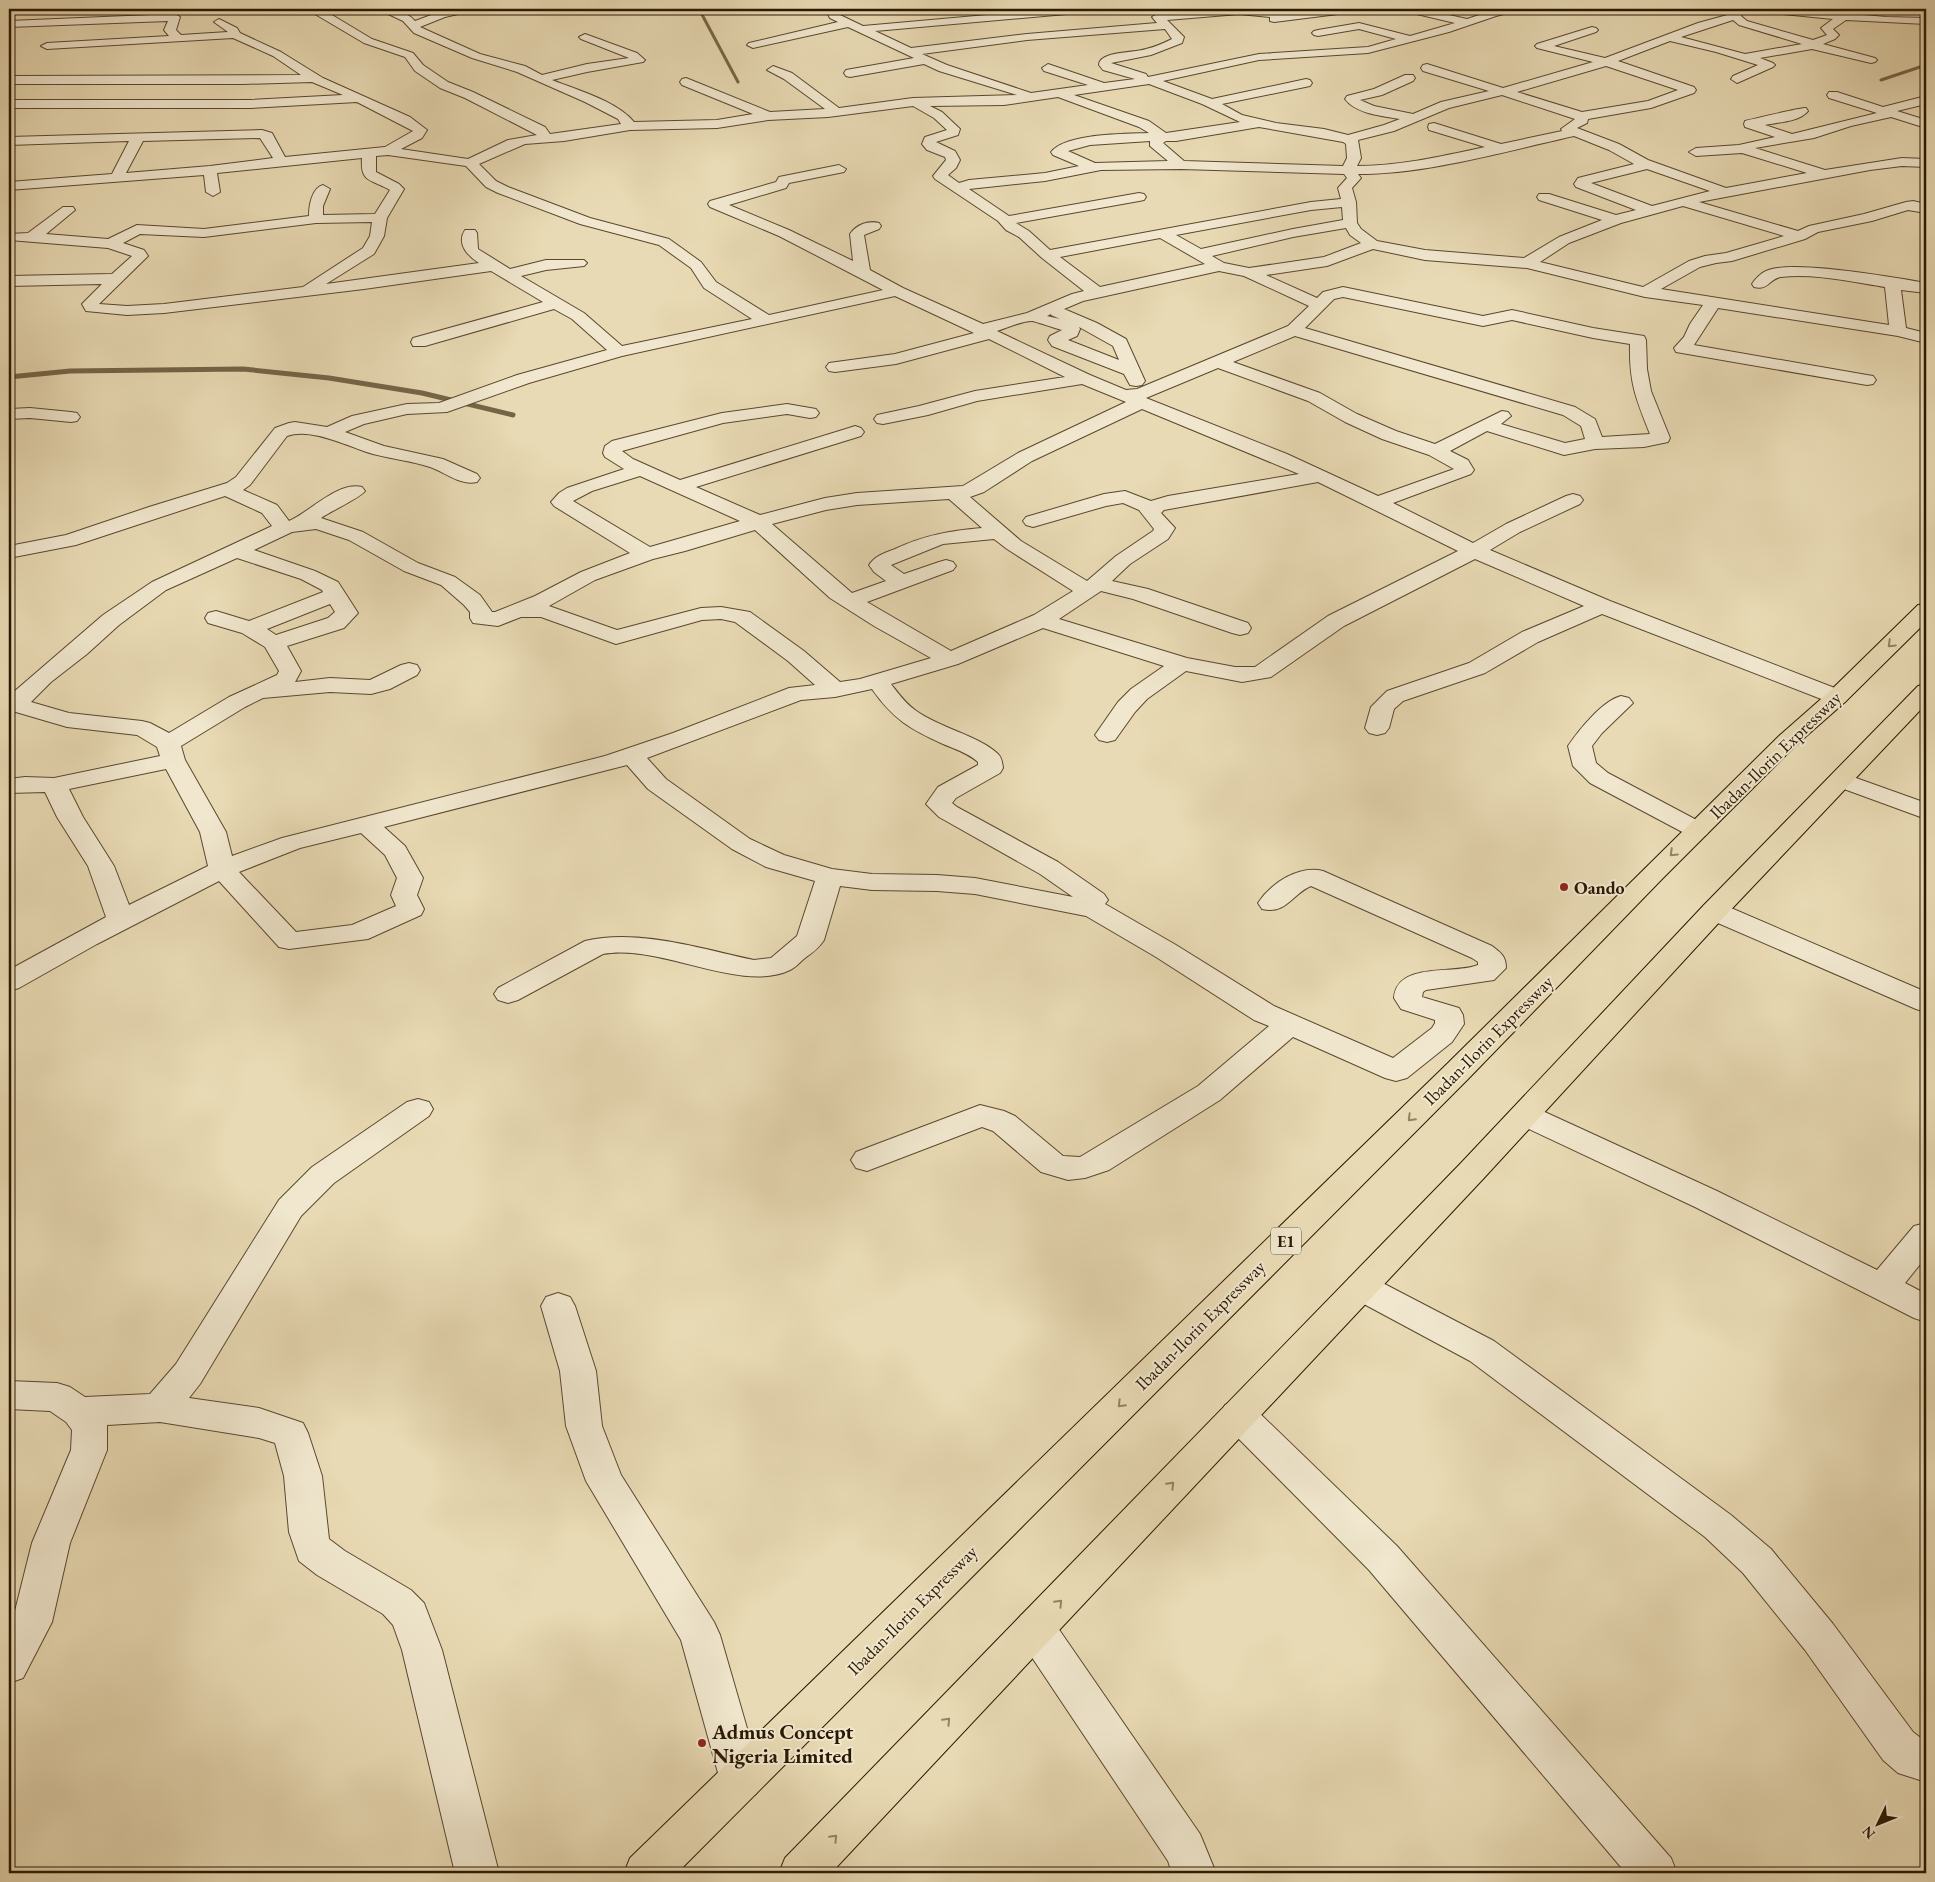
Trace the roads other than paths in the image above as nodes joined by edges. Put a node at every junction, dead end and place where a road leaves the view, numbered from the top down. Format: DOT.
graph roads {
  1 [pos="324,9"];
  2 [pos="386,9"];
  3 [pos="467,9"];
  4 [pos="830,9"];
  5 [pos="1089,9"];
  6 [pos="1354,9"];
  7 [pos="1408,9"];
  8 [pos="1511,9"];
  9 [pos="1763,9"];
  10 [pos="1904,9"];
  11 [pos="1738,12"];
  12 [pos="174,13"];
  13 [pos="1292,16"];
  14 [pos="1844,16"];
  15 [pos="1886,20"];
  16 [pos="1926,21"];
  17 [pos="219,22"];
  18 [pos="1468,22"];
  19 [pos="850,23"];
  20 [pos="9,24"];
  21 [pos="1168,25"];
  22 [pos="1281,25"];
  23 [pos="413,26"];
  24 [pos="863,28"];
  25 [pos="1592,30"];
  26 [pos="1318,34"];
  27 [pos="235,35"];
  28 [pos="585,37"];
  29 [pos="186,38"];
  30 [pos="1671,38"];
  31 [pos="1410,40"];
  32 [pos="1813,44"];
  33 [pos="753,45"];
  34 [pos="47,46"];
  35 [pos="909,52"];
  36 [pos="1744,57"];
  37 [pos="926,60"];
  38 [pos="1871,60"];
  39 [pos="1606,62"];
  40 [pos="1048,68"];
  41 [pos="1427,68"];
  42 [pos="774,70"];
  43 [pos="850,73"];
  44 [pos="314,78"];
  45 [pos="1409,78"];
  46 [pos="540,79"];
  47 [pos="1737,79"];
  48 [pos="9,80"];
  49 [pos="1150,80"];
  50 [pos="686,82"];
  51 [pos="1306,83"];
  52 [pos="1100,86"];
  53 [pos="1178,90"];
  54 [pos="1502,91"];
  55 [pos="1061,94"];
  56 [pos="1149,95"];
  57 [pos="1833,95"];
  58 [pos="879,96"];
  59 [pos="1034,97"];
  60 [pos="359,98"];
  61 [pos="1120,100"];
  62 [pos="1926,100"];
  63 [pos="913,102"];
  64 [pos="9,104"];
  65 [pos="896,104"];
  66 [pos="1211,104"];
  67 [pos="1090,105"];
  68 [pos="1802,111"];
  69 [pos="837,112"];
  70 [pos="1888,112"];
  71 [pos="768,116"];
  72 [pos="1581,116"];
  73 [pos="1411,117"];
  74 [pos="1256,123"];
  75 [pos="1926,124"];
  76 [pos="630,126"];
  77 [pos="1434,127"];
  78 [pos="419,128"];
  79 [pos="401,130"];
  80 [pos="1575,132"];
  81 [pos="138,137"];
  82 [pos="1162,137"];
  83 [pos="544,138"];
  84 [pos="1792,138"];
  85 [pos="1348,139"];
  86 [pos="48,140"];
  87 [pos="9,141"];
  88 [pos="1499,147"];
  89 [pos="1742,149"];
  90 [pos="388,151"];
  91 [pos="369,153"];
  92 [pos="40,155"];
  93 [pos="281,161"];
  94 [pos="1923,161"];
  95 [pos="470,162"];
  96 [pos="1181,165"];
  97 [pos="1647,165"];
  98 [pos="1732,165"];
  99 [pos="1092,167"];
  100 [pos="839,169"];
  101 [pos="32,170"];
  102 [pos="210,170"];
  103 [pos="1348,170"];
  104 [pos="1759,173"];
  105 [pos="1822,174"];
  106 [pos="118,177"];
  107 [pos="1786,182"];
  108 [pos="23,185"];
  109 [pos="9,186"];
  110 [pos="957,188"];
  111 [pos="323,189"];
  112 [pos="213,192"];
  113 [pos="1725,192"];
  114 [pos="1139,197"];
  115 [pos="1544,197"];
  116 [pos="1349,202"];
  117 [pos="1683,202"];
  118 [pos="1926,209"];
  119 [pos="68,210"];
  120 [pos="1652,211"];
  121 [pos="380,218"];
  122 [pos="316,219"];
  123 [pos="1616,220"];
  124 [pos="1005,221"];
  125 [pos="1350,223"];
  126 [pos="874,226"];
  127 [pos="470,233"];
  128 [pos="1161,233"];
  129 [pos="1800,236"];
  130 [pos="10,237"];
  131 [pos="32,237"];
  132 [pos="110,244"];
  133 [pos="1372,244"];
  134 [pos="1185,245"];
  135 [pos="1164,249"];
  136 [pos="1200,254"];
  137 [pos="1047,256"];
  138 [pos="579,263"];
  139 [pos="1527,263"];
  140 [pos="1082,264"];
  141 [pos="492,266"];
  142 [pos="1219,266"];
  143 [pos="1064,268"];
  144 [pos="863,272"];
  145 [pos="1249,273"];
  146 [pos="510,274"];
  147 [pos="116,279"];
  148 [pos="9,282"];
  149 [pos="1760,284"];
  150 [pos="1897,284"];
  151 [pos="1926,288"];
  152 [pos="897,291"];
  153 [pos="301,292"];
  154 [pos="1097,292"];
  155 [pos="1645,292"];
  156 [pos="556,303"];
  157 [pos="1713,303"];
  158 [pos="1319,305"];
  159 [pos="1050,309"];
  160 [pos="1033,316"];
  161 [pos="766,320"];
  162 [pos="1294,330"];
  163 [pos="1898,331"];
  164 [pos="985,332"];
  165 [pos="1926,338"];
  166 [pos="419,342"];
  167 [pos="1652,343"];
  168 [pos="1682,348"];
  169 [pos="619,352"];
  170 [pos="1218,362"];
  171 [pos="835,367"];
  172 [pos="1132,372"];
  173 [pos="1084,378"];
  174 [pos="1867,380"];
  175 [pos="1136,397"];
  176 [pos="1529,399"];
  177 [pos="810,413"];
  178 [pos="9,414"];
  179 [pos="71,417"];
  180 [pos="883,419"];
  181 [pos="1487,425"];
  182 [pos="855,432"];
  183 [pos="329,433"];
  184 [pos="1596,443"];
  185 [pos="1436,451"];
  186 [pos="642,470"];
  187 [pos="1319,476"];
  188 [pos="470,478"];
  189 [pos="677,487"];
  190 [pos="228,490"];
  191 [pos="355,491"];
  192 [pos="955,494"];
  193 [pos="1573,500"];
  194 [pos="1376,503"];
  195 [pos="1149,512"];
  196 [pos="1033,521"];
  197 [pos="758,522"];
  198 [pos="291,526"];
  199 [pos="999,532"];
  200 [pos="238,551"];
  201 [pos="1474,551"];
  202 [pos="9,552"];
  203 [pos="647,554"];
  204 [pos="946,566"];
  205 [pos="902,582"];
  206 [pos="1093,587"];
  207 [pos="335,595"];
  208 [pos="850,601"];
  209 [pos="1602,606"];
  210 [pos="1926,610"];
  211 [pos="520,611"];
  212 [pos="216,618"];
  213 [pos="1042,620"];
  214 [pos="250,628"];
  215 [pos="1240,628"];
  216 [pos="274,643"];
  217 [pos="950,658"];
  218 [pos="1181,664"];
  219 [pos="409,670"];
  220 [pos="878,681"];
  221 [pos="835,690"];
  222 [pos="257,693"];
  223 [pos="1837,697"];
  224 [pos="1924,697"];
  225 [pos="1621,703"];
  226 [pos="12,704"];
  227 [pos="1377,728"];
  228 [pos="1107,735"];
  229 [pos="171,752"];
  230 [pos="632,755"];
  231 [pos="1842,780"];
  232 [pos="54,785"];
  233 [pos="9,786"];
  234 [pos="1926,812"];
  235 [pos="366,824"];
  236 [pos="1697,830"];
  237 [pos="222,869"];
  238 [pos="830,877"];
  239 [pos="1095,900"];
  240 [pos="1271,903"];
  241 [pos="1714,911"];
  242 [pos="121,920"];
  243 [pos="9,982"];
  244 [pos="508,994"];
  245 [pos="1926,1003"];
  246 [pos="1289,1024"];
  247 [pos="418,1110"];
  248 [pos="1525,1115"];
  249 [pos="866,1160"];
  250 [pos="1926,1235"];
  251 [pos="1361,1287"];
  252 [pos="1882,1287"];
  253 [pos="558,1306"];
  254 [pos="1926,1308"];
  255 [pos="9,1395"];
  256 [pos="160,1408"];
  257 [pos="79,1412"];
  258 [pos="1238,1415"];
  259 [pos="1035,1628"];
  260 [pos="9,1666"];
  261 [pos="1926,1762"];
  262 [pos="741,1780"];
  263 [pos="478,1873"];
  264 [pos="646,1873"];
  265 [pos="801,1873"];
  266 [pos="1194,1873"];
  267 [pos="1655,1873"];
  1 -- 83 [label="street"];
  2 -- 23 [label="street"];
  3 -- 23 [label="street"];
  4 -- 19 [label="street"];
  5 -- 24 [label="street"];
  6 -- 13 [label="street"];
  7 -- 18 [label="street"];
  8 -- 18 [label="street"];
  9 -- 14 [label="street"];
  10 -- 15 [label="street"];
  11 -- 30 [label="street"];
  11 -- 32 [label="street"];
  12 -- 20 [label="street"];
  12 -- 29 [label="street"];
  13 -- 21 [label="street"];
  13 -- 22 [label="street"];
  14 -- 15 [label="street"];
  14 -- 32 [label="street"];
  15 -- 16 [label="street"];
  17 -- 27 [label="street"];
  18 -- 31 [label="street"];
  19 -- 24 [label="street"];
  19 -- 33 [label="street"];
  21 -- 35 [label="street"];
  21 -- 49 [label="street"];
  23 -- 46 [label="street"];
  24 -- 35 [label="street"];
  25 -- 39 [label="street"];
  26 -- 31 [label="street"];
  27 -- 29 [label="street"];
  27 -- 44 [label="street"];
  28 -- 46 [label="street"];
  29 -- 34 [label="street"];
  30 -- 36 [label="street"];
  30 -- 39 [label="street"];
  31 -- 49 [label="street"];
  32 -- 36 [label="street"];
  32 -- 38 [label="street"];
  35 -- 37 [label="street"];
  36 -- 47 [label="street"];
  37 -- 43 [label="street"];
  37 -- 59 [label="street"];
  39 -- 54 [label="street"];
  39 -- 72 [label="street"];
  40 -- 52 [label="street"];
  41 -- 54 [label="street"];
  42 -- 69 [label="street"];
  44 -- 48 [label="street"];
  44 -- 60 [label="street"];
  45 -- 73 [label="street"];
  46 -- 76 [label="street"];
  49 -- 52 [label="street"];
  49 -- 53 [label="street"];
  50 -- 71 [label="street"];
  51 -- 66 [label="street"];
  52 -- 55 [label="street"];
  53 -- 56 [label="street"];
  53 -- 66 [label="street"];
  54 -- 72 [label="street"];
  54 -- 73 [label="street"];
  55 -- 59 [label="street"];
  55 -- 67 [label="street"];
  57 -- 70 [label="street"];
  58 -- 65 [label="street"];
  59 -- 63 [label="street"];
  60 -- 64 [label="street"];
  60 -- 78 [label="street"];
  61 -- 67 [label="street"];
  62 -- 70 [label="street"];
  63 -- 65 [label="street"];
  63 -- 110 [label="street"];
  65 -- 69 [label="street"];
  66 -- 74 [label="street"];
  67 -- 82 [label="street"];
  68 -- 84 [label="street"];
  69 -- 71 [label="street"];
  70 -- 75 [label="street"];
  70 -- 84 [label="street"];
  71 -- 76 [label="street"];
  72 -- 80 [label="street"];
  73 -- 85 [label="street"];
  74 -- 82 [label="street"];
  74 -- 85 [label="street"];
  76 -- 83 [label="street"];
  77 -- 88 [label="street"];
  78 -- 79 [label="street"];
  78 -- 90 [label="street"];
  80 -- 88 [label="street"];
  80 -- 97 [label="street"];
  81 -- 86 [label="street"];
  81 -- 93 [label="street"];
  81 -- 106 [label="street"];
  82 -- 96 [label="street"];
  82 -- 99 [label="street"];
  83 -- 95 [label="street"];
  84 -- 89 [label="street"];
  85 -- 103 [label="street"];
  86 -- 87 [label="street"];
  86 -- 92 [label="street"];
  88 -- 103 [label="street"];
  89 -- 98 [label="street"];
  89 -- 105 [label="street"];
  90 -- 91 [label="street"];
  90 -- 95 [label="street"];
  91 -- 93 [label="street"];
  91 -- 121 [label="street"];
  93 -- 102 [label="street"];
  94 -- 105 [label="street"];
  95 -- 161 [label="street"];
  96 -- 99 [label="street"];
  96 -- 103 [label="street"];
  97 -- 113 [label="street"];
  97 -- 120 [label="street"];
  99 -- 110 [label="street"];
  100 -- 144 [label="street"];
  101 -- 108 [label="street"];
  102 -- 106 [label="street"];
  102 -- 112 [label="street"];
  103 -- 116 [label="street"];
  104 -- 107 [label="street"];
  105 -- 107 [label="street"];
  106 -- 108 [label="street"];
  107 -- 113 [label="street"];
  108 -- 109 [label="street"];
  110 -- 124 [label="street"];
  111 -- 122 [label="street"];
  113 -- 117 [label="street"];
  114 -- 124 [label="street"];
  115 -- 123 [label="street"];
  116 -- 125 [label="street"];
  116 -- 128 [label="street"];
  117 -- 120 [label="street"];
  117 -- 129 [label="street"];
  118 -- 129 [label="street"];
  119 -- 131 [label="street"];
  120 -- 123 [label="street"];
  121 -- 122 [label="street"];
  121 -- 153 [label="street"];
  122 -- 132 [label="street"];
  123 -- 139 [label="street"];
  124 -- 137 [label="street"];
  125 -- 133 [label="street"];
  125 -- 136 [label="street"];
  126 -- 144 [label="street"];
  127 -- 141 [label="street"];
  128 -- 134 [label="street"];
  128 -- 137 [label="street"];
  129 -- 155 [label="street"];
  130 -- 131 [label="street"];
  131 -- 132 [label="street"];
  132 -- 147 [label="street"];
  133 -- 139 [label="street"];
  133 -- 145 [label="street"];
  134 -- 135 [label="street"];
  134 -- 136 [label="street"];
  136 -- 142 [label="street"];
  137 -- 143 [label="street"];
  138 -- 146 [label="street"];
  139 -- 155 [label="street"];
  140 -- 143 [label="street"];
  141 -- 146 [label="street"];
  141 -- 153 [label="street"];
  142 -- 145 [label="street"];
  142 -- 154 [label="street"];
  143 -- 154 [label="street"];
  144 -- 152 [label="street"];
  145 -- 158 [label="street"];
  146 -- 156 [label="street"];
  147 -- 148 [label="street"];
  147 -- 153 [label="street"];
  149 -- 150 [label="street"];
  150 -- 151 [label="street"];
  150 -- 163 [label="street"];
  152 -- 161 [label="street"];
  152 -- 164 [label="street"];
  154 -- 159 [label="street"];
  155 -- 157 [label="street"];
  156 -- 166 [label="street"];
  156 -- 169 [label="street"];
  157 -- 163 [label="street"];
  157 -- 168 [label="street"];
  158 -- 162 [label="street"];
  158 -- 167 [label="street"];
  159 -- 160 [label="street"];
  159 -- 172 [label="street"];
  160 -- 164 [label="street"];
  160 -- 172 [label="street"];
  161 -- 169 [label="street"];
  162 -- 170 [label="street"];
  162 -- 176 [label="street"];
  163 -- 165 [label="street"];
  164 -- 171 [label="street"];
  164 -- 173 [label="street"];
  167 -- 168 [label="street"];
  167 -- 184 [label="street"];
  168 -- 174 [label="street"];
  169 -- 183 [label="street"];
  170 -- 175 [label="street"];
  170 -- 185 [label="street"];
  172 -- 175 [label="street"];
  173 -- 175 [label="street"];
  173 -- 180 [label="street"];
  175 -- 187 [label="street"];
  175 -- 192 [label="street"];
  176 -- 181 [label="street"];
  176 -- 184 [label="street"];
  177 -- 186 [label="street"];
  178 -- 179 [label="street"];
  181 -- 184 [label="street"];
  181 -- 185 [label="street"];
  182 -- 189 [label="street"];
  183 -- 188 [label="street"];
  183 -- 190 [label="street"];
  185 -- 194 [label="street"];
  186 -- 189 [label="street"];
  186 -- 203 [label="street"];
  187 -- 194 [label="street"];
  187 -- 195 [label="street"];
  189 -- 197 [label="street"];
  190 -- 198 [label="street"];
  190 -- 202 [label="street"];
  191 -- 198 [label="street"];
  192 -- 197 [label="street"];
  192 -- 199 [label="street"];
  193 -- 201 [label="street"];
  194 -- 201 [label="street"];
  195 -- 196 [label="street"];
  195 -- 206 [label="street"];
  197 -- 203 [label="street"];
  197 -- 208 [label="street"];
  198 -- 200 [label="street"];
  198 -- 211 [label="street"];
  199 -- 205 [label="street"];
  199 -- 206 [label="street"];
  200 -- 207 [label="street"];
  200 -- 226 [label="street"];
  201 -- 209 [label="street"];
  201 -- 218 [label="street"];
  203 -- 211 [label="street"];
  204 -- 205 [label="street"];
  205 -- 208 [label="street"];
  206 -- 213 [label="street"];
  206 -- 215 [label="street"];
  207 -- 214 [label="street"];
  207 -- 216 [label="street"];
  208 -- 217 [label="street"];
  209 -- 223 [label="street"];
  209 -- 227 [label="street"];
  210 -- 223 [label="highway, Ibadan-Ilorin Expressway / E1, one-way"];
  211 -- 221 [label="street"];
  212 -- 214 [label="street"];
  213 -- 217 [label="street"];
  213 -- 218 [label="street"];
  214 -- 216 [label="street"];
  216 -- 222 [label="street"];
  217 -- 220 [label="street"];
  218 -- 228 [label="street"];
  219 -- 222 [label="street"];
  220 -- 221 [label="street"];
  220 -- 239 [label="street"];
  221 -- 230 [label="street"];
  222 -- 229 [label="street"];
  223 -- 236 [label="highway, Ibadan-Ilorin Expressway / E1"];
  224 -- 231 [label="highway"];
  225 -- 236 [label="street"];
  226 -- 229 [label="street"];
  229 -- 232 [label="street"];
  229 -- 237 [label="street"];
  230 -- 235 [label="street"];
  230 -- 238 [label="street"];
  231 -- 234 [label="street"];
  231 -- 241 [label="highway"];
  232 -- 233 [label="street"];
  232 -- 242 [label="street"];
  235 -- 237 [label="street"];
  235 -- 237 [label="street"];
  236 -- 262 [label="highway, Ibadan-Ilorin Expressway / E1, one-way"];
  237 -- 242 [label="street"];
  238 -- 244 [label="street"];
  238 -- 246 [label="street"];
  240 -- 246 [label="street"];
  241 -- 245 [label="street"];
  241 -- 248 [label="highway"];
  242 -- 243 [label="street"];
  246 -- 249 [label="street"];
  247 -- 256 [label="street"];
  248 -- 251 [label="highway"];
  248 -- 252 [label="street"];
  250 -- 252 [label="street"];
  251 -- 258 [label="highway"];
  251 -- 261 [label="street"];
  252 -- 254 [label="street"];
  253 -- 262 [label="street"];
  255 -- 257 [label="street"];
  256 -- 257 [label="street"];
  256 -- 263 [label="street"];
  257 -- 260 [label="street"];
  259 -- 258 [label="highway, one-way"];
  258 -- 267 [label="street"];
  265 -- 259 [label="highway, one-way"];
  259 -- 266 [label="street"];
  262 -- 264 [label="highway, Ibadan-Ilorin Expressway / E1"];
}
